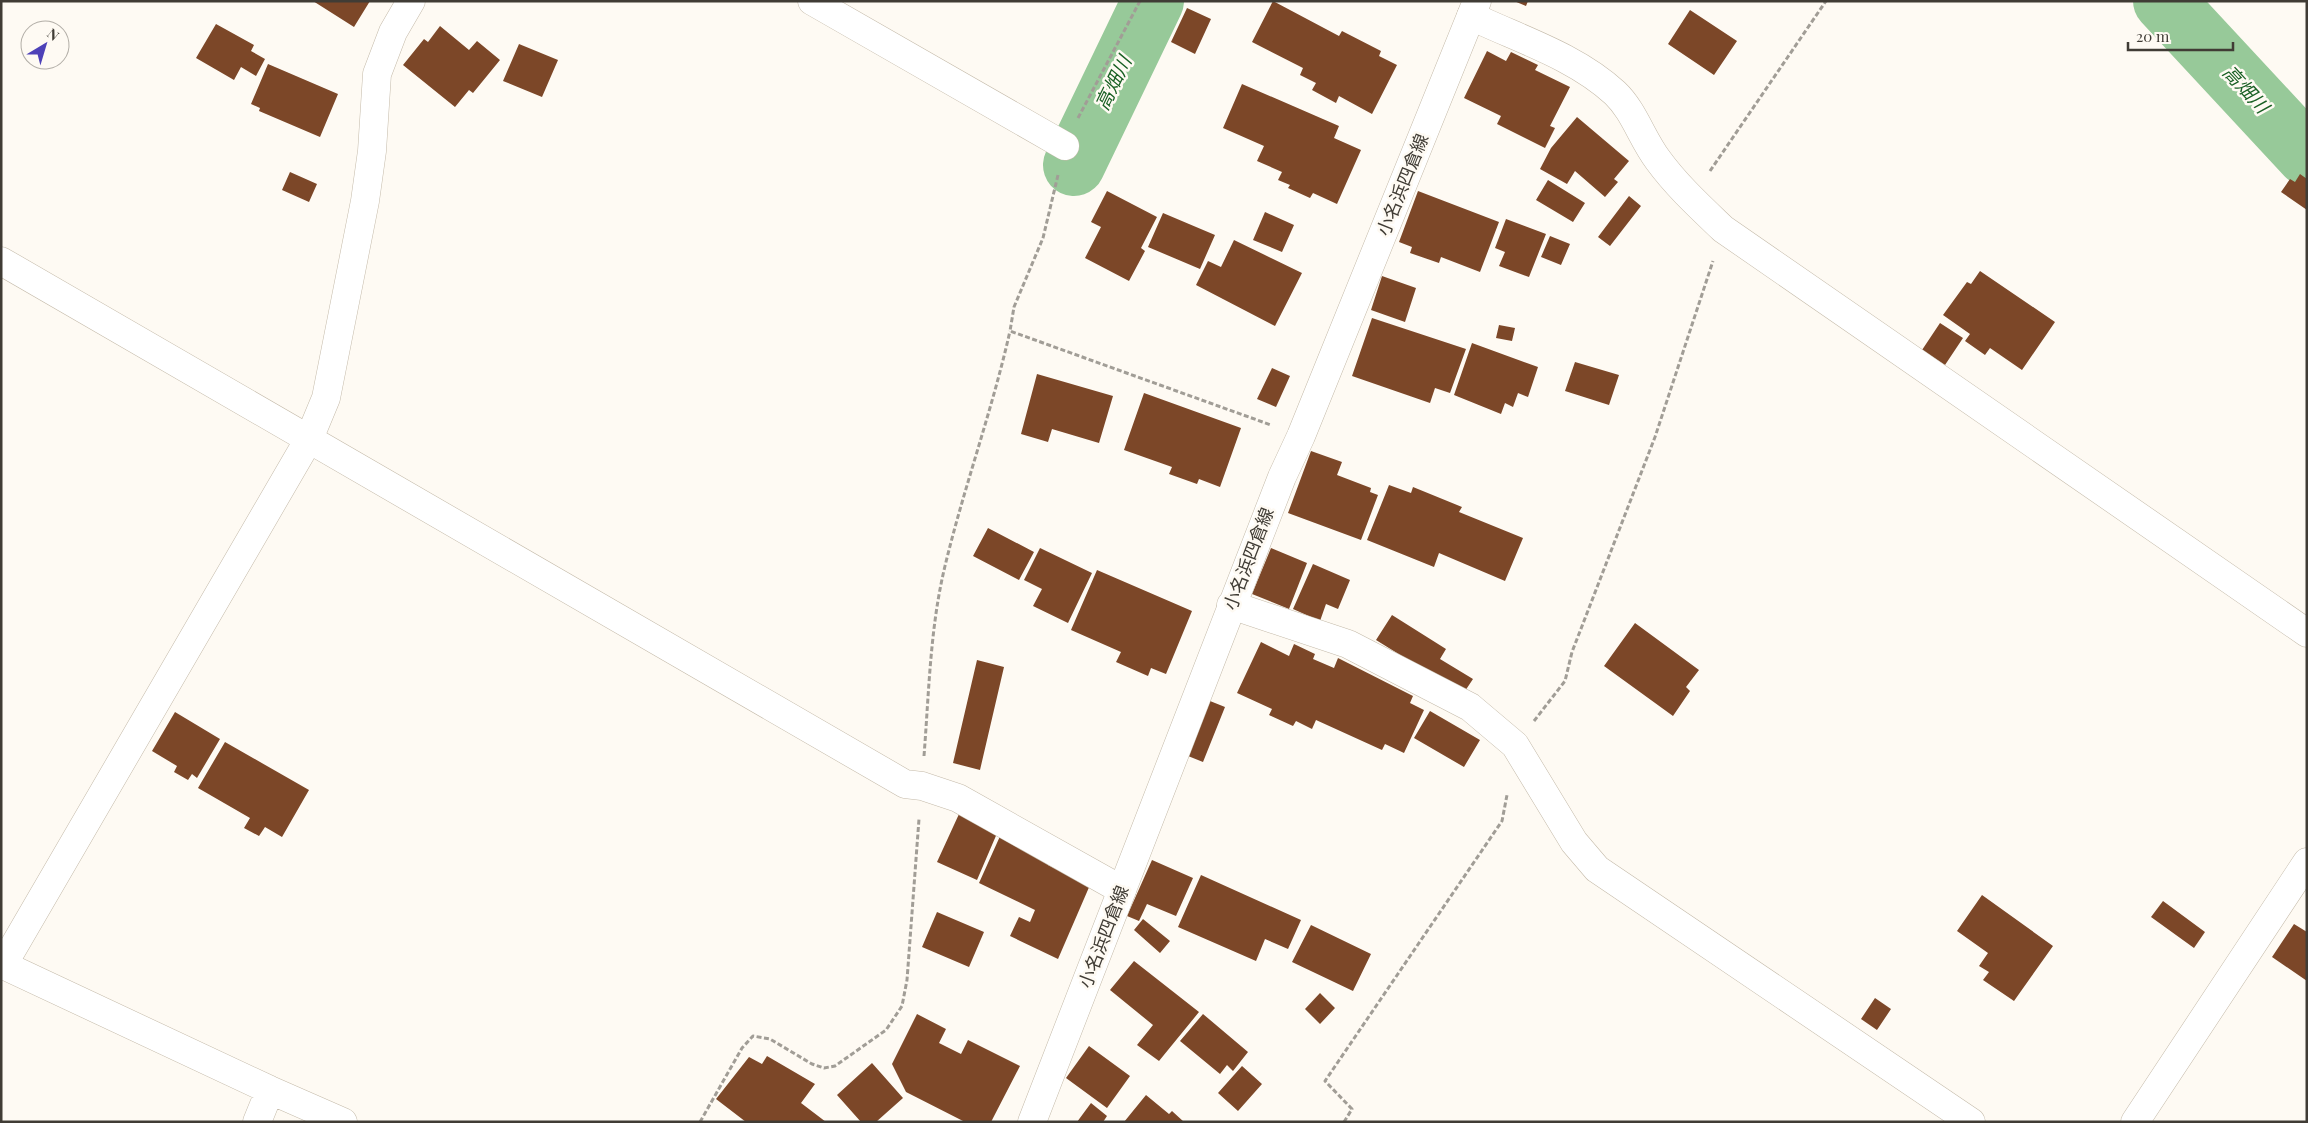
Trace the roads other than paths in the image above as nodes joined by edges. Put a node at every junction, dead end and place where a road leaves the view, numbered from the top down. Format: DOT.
graph roads {
  1 [pos="411,1"];
  2 [pos="812,1"];
  3 [pos="1474,9"];
  4 [pos="1065,146"];
  5 [pos="1,261"];
  6 [pos="309,439"];
  7 [pos="1231,605"];
  8 [pos="2307,633"];
  9 [pos="2307,862"];
  10 [pos="1122,890"];
  11 [pos="2,965"];
  12 [pos="270,1090"];
  13 [pos="257,1122"];
  14 [pos="343,1122"];
  15 [pos="1032,1122"];
  16 [pos="1971,1122"];
  17 [pos="2135,1122"];
  1 -- 6 [label="street"];
  2 -- 4 [label="street"];
  3 -- 7 [label="street, 小名浜四倉線"];
  3 -- 8 [label="street"];
  5 -- 6 [label="street"];
  6 -- 10 [label="street"];
  6 -- 11 [label="street"];
  7 -- 10 [label="street, 小名浜四倉線"];
  7 -- 16 [label="street"];
  9 -- 17 [label="street"];
  10 -- 15 [label="street, 小名浜四倉線"];
  11 -- 12 [label="street"];
  12 -- 13 [label="street"];
  12 -- 14 [label="street"];
}
